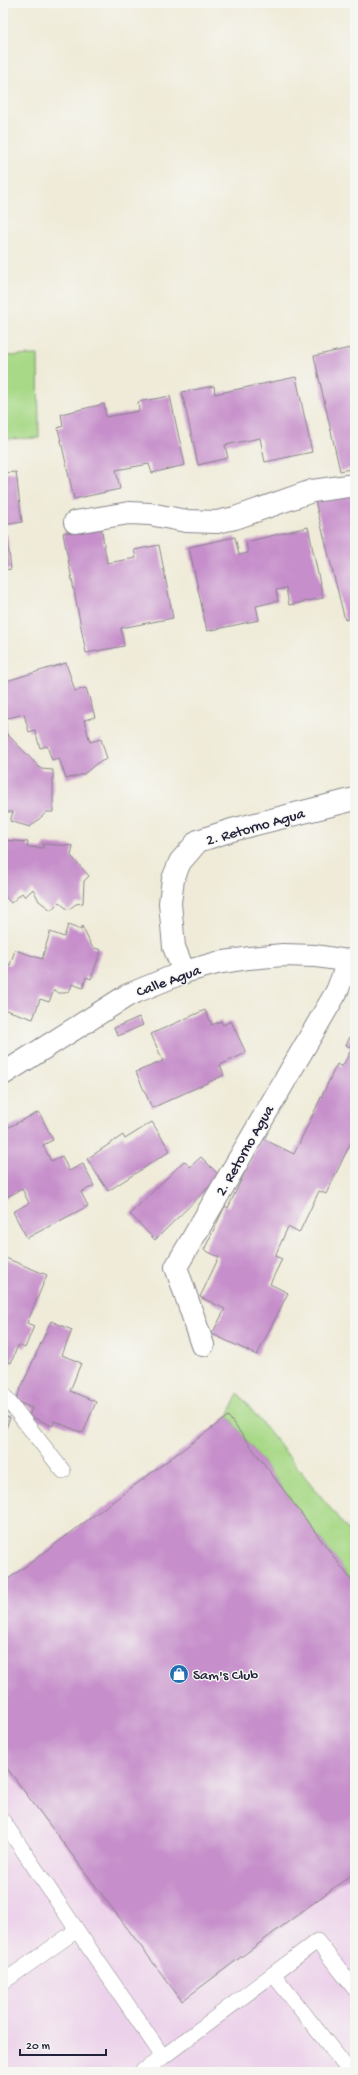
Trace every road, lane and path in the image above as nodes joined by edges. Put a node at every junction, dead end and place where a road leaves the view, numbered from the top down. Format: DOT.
graph roads {
  1 [pos="355,484"];
  2 [pos="75,522"];
  3 [pos="355,799"];
  4 [pos="352,961"];
  5 [pos="184,972"];
  6 [pos="3,1074"];
  7 [pos="203,1345"];
  8 [pos="3,1394"];
  9 [pos="63,1471"];
  10 [pos="3,1821"];
  11 [pos="77,1930"];
  12 [pos="273,1974"];
  13 [pos="3,1982"];
  14 [pos="355,1988"];
  15 [pos="163,2057"];
  16 [pos="141,2072"];
  17 [pos="350,2072"];
  1 -- 2 [label="street"];
  3 -- 5 [label="street, 2. Retorno Agua"];
  4 -- 5 [label="street, Calle Agua"];
  4 -- 7 [label="street, 2. Retorno Agua"];
  5 -- 6 [label="street, Calle Agua"];
  8 -- 9 [label="lane"];
  10 -- 11 [label="lane"];
  11 -- 13 [label="lane"];
  11 -- 15 [label="lane"];
  12 -- 14 [label="lane"];
  12 -- 15 [label="lane"];
  12 -- 17 [label="lane"];
  15 -- 16 [label="lane"];
}
